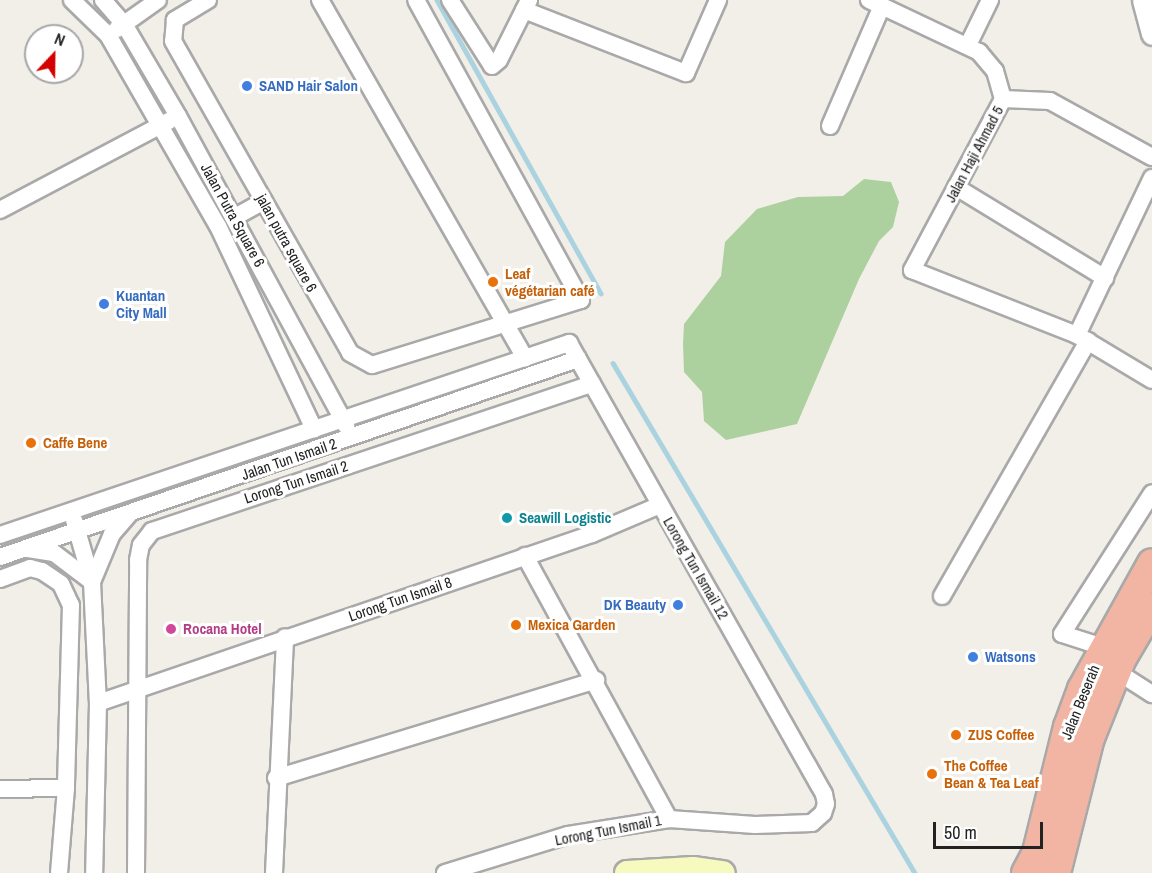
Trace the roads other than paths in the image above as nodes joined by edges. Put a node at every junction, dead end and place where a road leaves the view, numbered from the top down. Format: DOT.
graph roads {
  1 [pos="72,0"];
  2 [pos="158,0"];
  3 [pos="320,0"];
  4 [pos="416,0"];
  5 [pos="450,0"];
  6 [pos="718,0"];
  7 [pos="990,0"];
  8 [pos="1143,0"];
  9 [pos="203,1"];
  10 [pos="110,2"];
  11 [pos="875,3"];
  12 [pos="526,5"];
  13 [pos="93,19"];
  14 [pos="124,24"];
  15 [pos="1152,34"];
  16 [pos="108,35"];
  17 [pos="968,45"];
  18 [pos="1003,99"];
  19 [pos="178,116"];
  20 [pos="160,125"];
  21 [pos="830,126"];
  22 [pos="1152,157"];
  23 [pos="1152,178"];
  24 [pos="956,187"];
  25 [pos="264,201"];
  26 [pos="0,210"];
  27 [pos="235,217"];
  28 [pos="1104,278"];
  29 [pos="505,324"];
  30 [pos="1082,338"];
  31 [pos="568,343"];
  32 [pos="525,358"];
  33 [pos="578,359"];
  34 [pos="1152,380"];
  35 [pos="592,384"];
  36 [pos="343,418"];
  37 [pos="314,429"];
  38 [pos="350,438"];
  39 [pos="1152,493"];
  40 [pos="660,505"];
  41 [pos="65,510"];
  42 [pos="131,512"];
  43 [pos="78,530"];
  44 [pos="0,535"];
  45 [pos="25,548"];
  46 [pos="525,556"];
  47 [pos="0,557"];
  48 [pos="1152,563"];
  49 [pos="0,579"];
  50 [pos="92,582"];
  51 [pos="942,596"];
  52 [pos="1152,607"];
  53 [pos="285,637"];
  54 [pos="1110,659"];
  55 [pos="596,680"];
  56 [pos="137,687"];
  57 [pos="1152,694"];
  58 [pos="98,703"];
  59 [pos="276,778"];
  60 [pos="66,788"];
  61 [pos="0,789"];
  62 [pos="824,794"];
  63 [pos="669,819"];
  64 [pos="1031,863"];
  65 [pos="488,869"];
  66 [pos="59,873"];
  67 [pos="94,873"];
  68 [pos="136,873"];
  69 [pos="274,873"];
  70 [pos="445,873"];
  71 [pos="627,873"];
  72 [pos="723,873"];
  73 [pos="1056,873"];
  1 -- 13 [label="street, Jalan Putra Square 6"];
  2 -- 14 [label="street"];
  3 -- 29 [label="street"];
  4 -- 29 [label="street, jalan putra square 6"];
  5 -- 12 [label="street"];
  6 -- 12 [label="street"];
  7 -- 17 [label="street"];
  8 -- 15 [label="street"];
  9 -- 25 [label="street, jalan putra square 6"];
  10 -- 13 [label="street"];
  10 -- 14 [label="street, Jalan Putra Square 6"];
  11 -- 17 [label="street, Jalan Haji Ahmad 5"];
  11 -- 21 [label="street"];
  13 -- 16 [label="street, Jalan Putra Square 6"];
  14 -- 16 [label="street"];
  14 -- 19 [label="street, Jalan Putra Square 6"];
  16 -- 20 [label="street, Jalan Putra Square 6"];
  17 -- 18 [label="street, Jalan Haji Ahmad 5"];
  18 -- 22 [label="street"];
  18 -- 24 [label="street, Jalan Haji Ahmad 5"];
  19 -- 20 [label="street"];
  19 -- 27 [label="street, Jalan Putra Square 6"];
  20 -- 26 [label="street"];
  20 -- 37 [label="street, Jalan Putra Square 6"];
  23 -- 28 [label="street"];
  24 -- 28 [label="street"];
  24 -- 30 [label="street, Jalan Haji Ahmad 5"];
  25 -- 27 [label="street"];
  25 -- 29 [label="street, jalan putra square 6"];
  27 -- 36 [label="street, Jalan Putra Square 6"];
  28 -- 30 [label="street"];
  29 -- 32 [label="street"];
  30 -- 34 [label="street"];
  30 -- 51 [label="street"];
  31 -- 32 [label="street, Jalan Tun Ismail 2"];
  31 -- 33 [label="street, Lorong Tun Ismail 12"];
  32 -- 36 [label="street, Jalan Tun Ismail 2"];
  33 -- 35 [label="street, Lorong Tun Ismail 12"];
  33 -- 38 [label="street, Jalan Tun Ismail 2"];
  35 -- 40 [label="street, Lorong Tun Ismail 12"];
  35 -- 56 [label="street, Lorong Tun Ismail 2"];
  36 -- 37 [label="street, Jalan Tun Ismail 2"];
  36 -- 38 [label="street, Jalan Putra Square 6"];
  37 -- 41 [label="street, Jalan Tun Ismail 2"];
  38 -- 42 [label="street, Jalan Tun Ismail 2"];
  39 -- 54 [label="street"];
  40 -- 46 [label="street, Lorong Tun Ismail 8"];
  40 -- 62 [label="street, Lorong Tun Ismail 12"];
  41 -- 43 [label="street"];
  41 -- 44 [label="street, Jalan Tun Ismail 2"];
  42 -- 43 [label="street, Jalan Tun Ismail 2"];
  42 -- 50 [label="street"];
  43 -- 45 [label="street, Jalan Tun Ismail 2"];
  43 -- 50 [label="street"];
  45 -- 47 [label="street, Jalan Tun Ismail 2"];
  45 -- 50 [label="street"];
  46 -- 53 [label="street, Lorong Tun Ismail 8"];
  46 -- 55 [label="street"];
  48 -- 54 [label="highway, Jalan Beserah"];
  49 -- 60 [label="street"];
  50 -- 58 [label="street"];
  52 -- 54 [label="highway, Jalan Beserah"];
  53 -- 56 [label="street, Lorong Tun Ismail 8"];
  53 -- 59 [label="street"];
  54 -- 57 [label="street"];
  54 -- 64 [label="highway, Jalan Beserah"];
  54 -- 73 [label="highway, Jalan Beserah"];
  55 -- 59 [label="street"];
  55 -- 63 [label="street"];
  56 -- 58 [label="street, Lorong Tun Ismail 8"];
  56 -- 68 [label="street"];
  58 -- 67 [label="street"];
  59 -- 69 [label="street"];
  60 -- 61 [label="street"];
  60 -- 66 [label="street"];
  62 -- 63 [label="street, Lorong Tun Ismail 1"];
  63 -- 65 [label="street, Lorong Tun Ismail 1"];
  65 -- 70 [label="street, Lorong Tun Ismail 1"];
  71 -- 72 [label="main road"];
}
